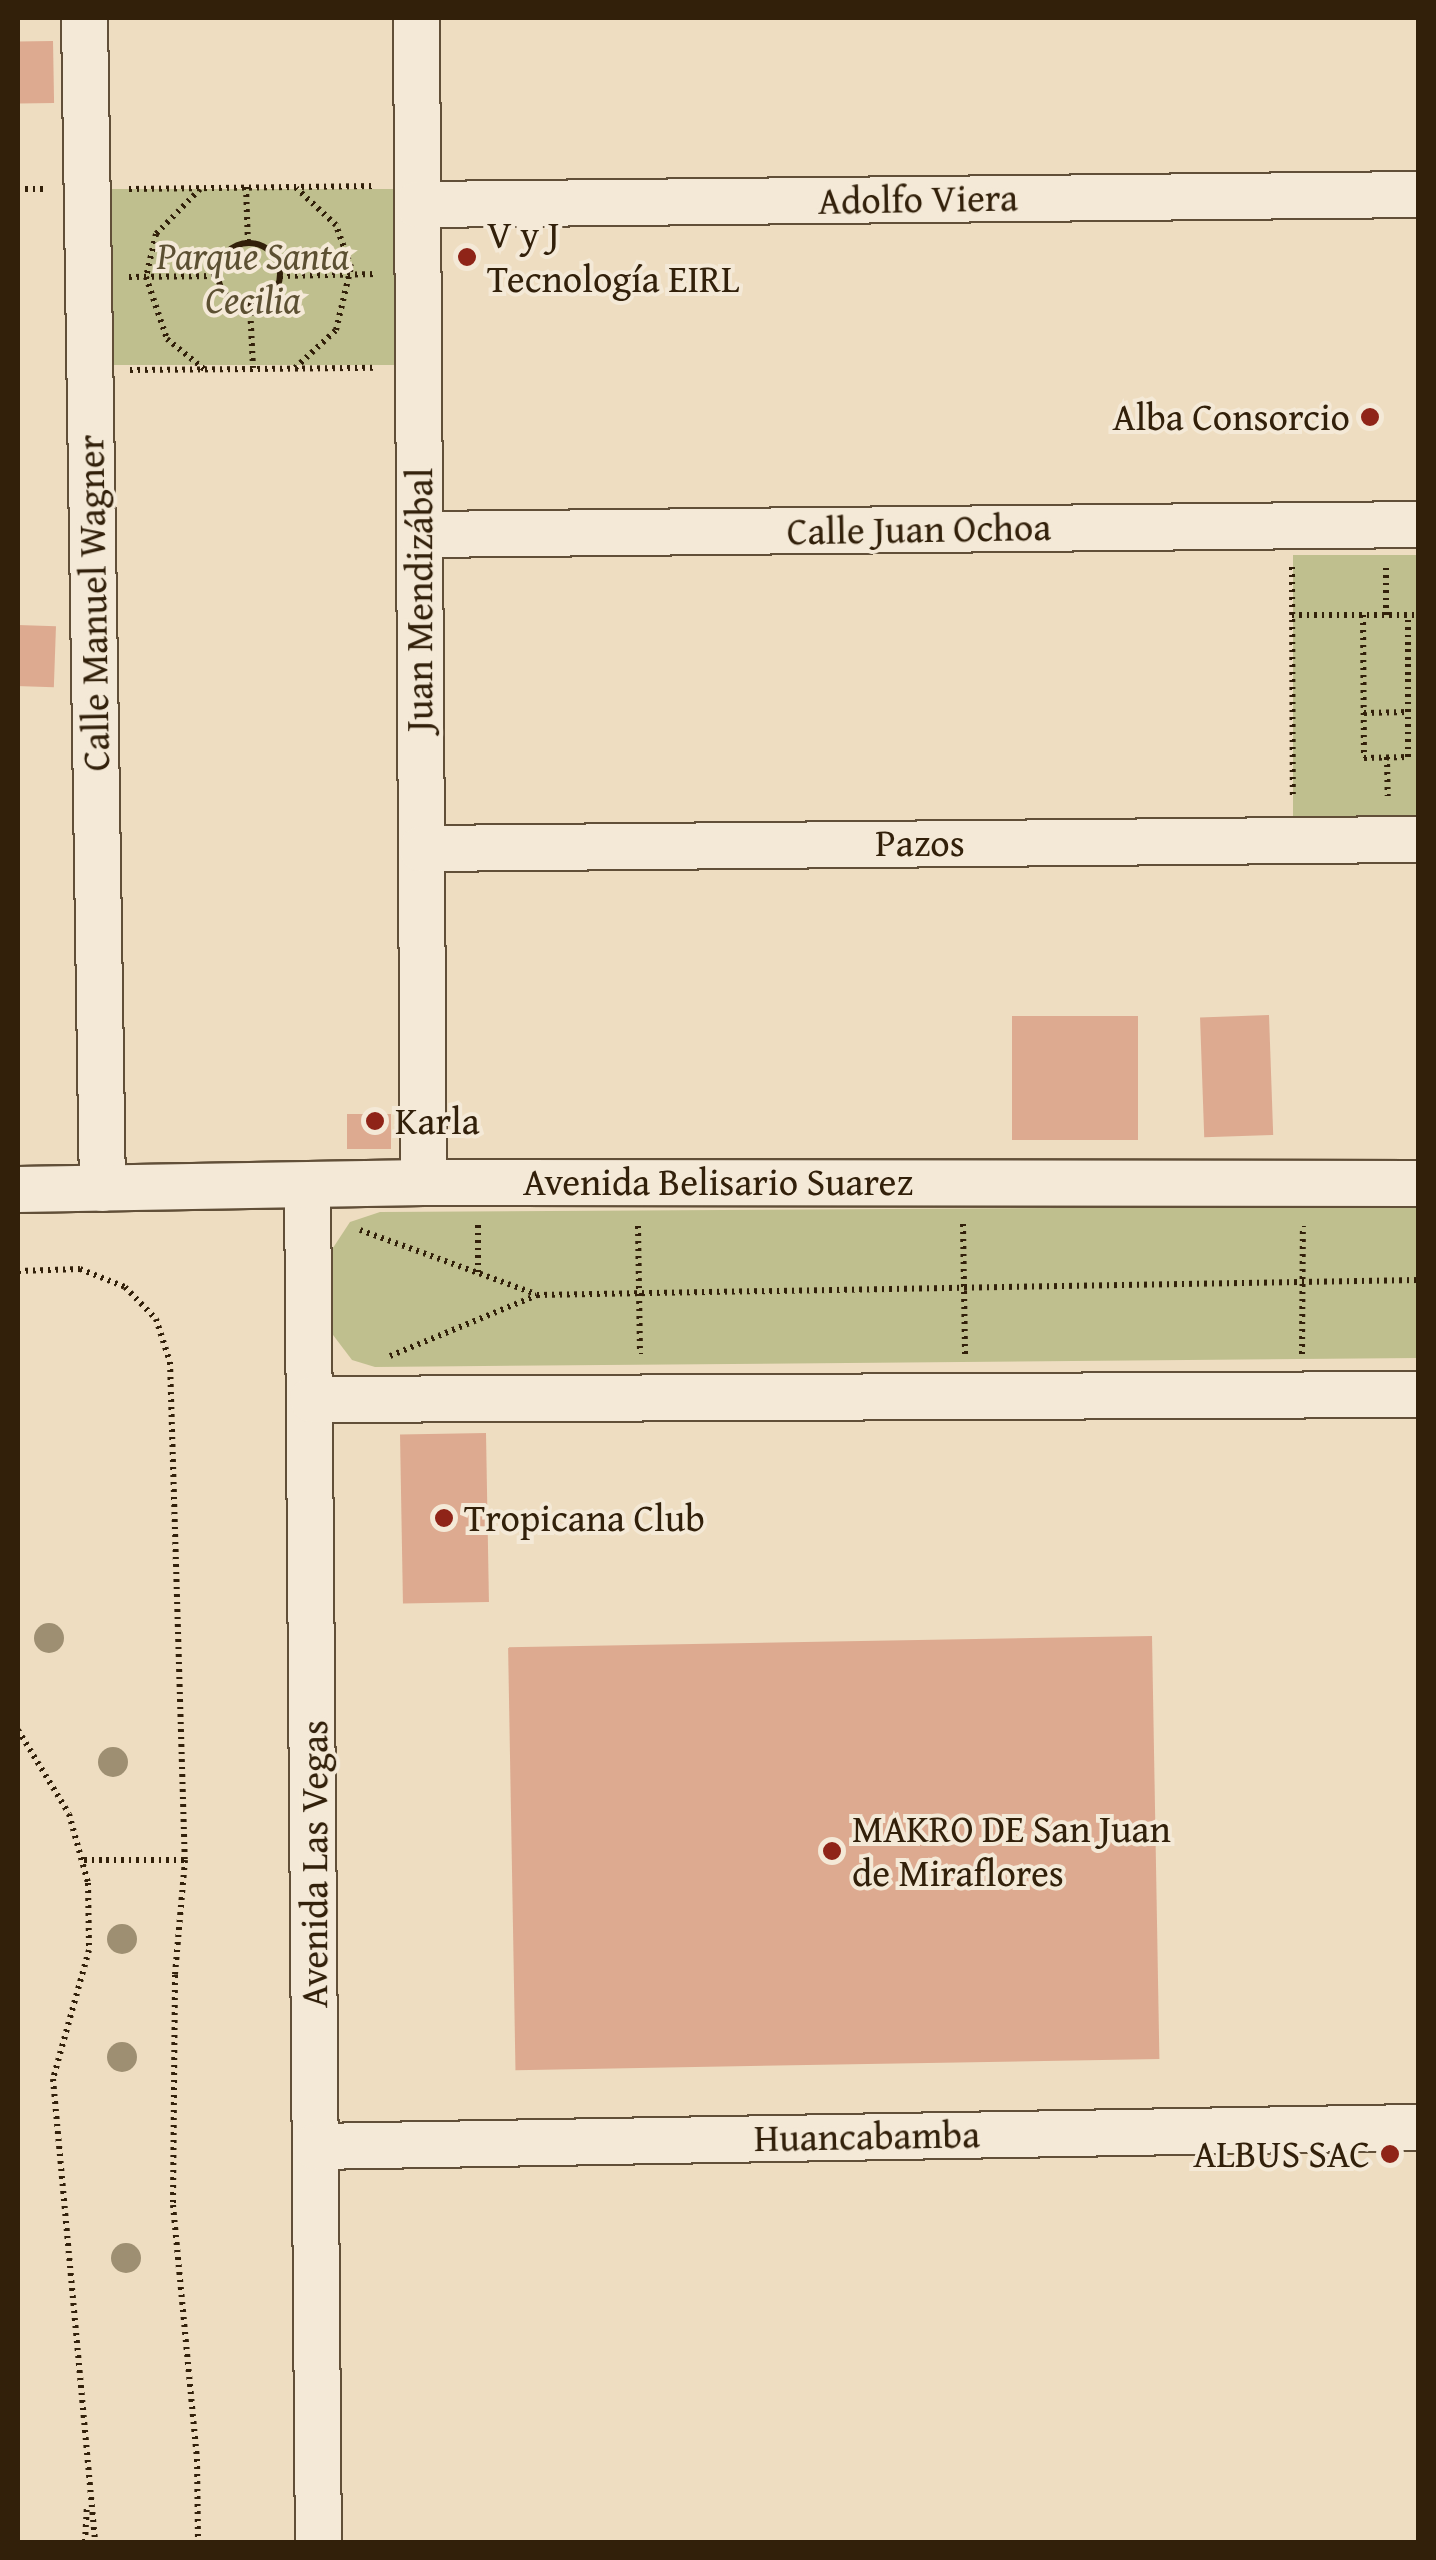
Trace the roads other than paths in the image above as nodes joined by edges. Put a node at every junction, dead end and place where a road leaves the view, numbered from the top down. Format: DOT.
graph roads {
  1 [pos="84,18"];
  2 [pos="416,18"];
  3 [pos="1418,194"];
  4 [pos="417,195"];
  5 [pos="1418,524"];
  6 [pos="419,534"];
  7 [pos="1403,828"];
  8 [pos="421,848"];
  9 [pos="423,1182"];
  10 [pos="1418,1183"];
  11 [pos="307,1185"];
  12 [pos="102,1188"];
  13 [pos="18,1189"];
  14 [pos="1418,1394"];
  15 [pos="312,1399"];
  16 [pos="1418,2127"];
  17 [pos="316,2146"];
  18 [pos="318,2542"];
  1 -- 12 [label="street, Calle Manuel Wagner"];
  2 -- 4 [label="street, Juan Mendizábal"];
  3 -- 4 [label="street, Adolfo Viera"];
  4 -- 6 [label="street, Juan Mendizábal"];
  5 -- 6 [label="street, Calle Juan Ochoa"];
  6 -- 8 [label="street, Juan Mendizábal"];
  7 -- 8 [label="street, Pazos"];
  8 -- 9 [label="street, Juan Mendizábal"];
  9 -- 10 [label="street, Avenida Belisario Suarez"];
  9 -- 11 [label="street, Avenida Belisario Suarez"];
  11 -- 12 [label="street, Avenida Belisario Suarez"];
  11 -- 15 [label="street, Avenida Las Vegas"];
  12 -- 13 [label="street, Avenida Belisario Suarez"];
  14 -- 15 [label="street"];
  15 -- 17 [label="street, Avenida Las Vegas"];
  16 -- 17 [label="street, Huancabamba"];
  17 -- 18 [label="street, Avenida Las Vegas"];
}
